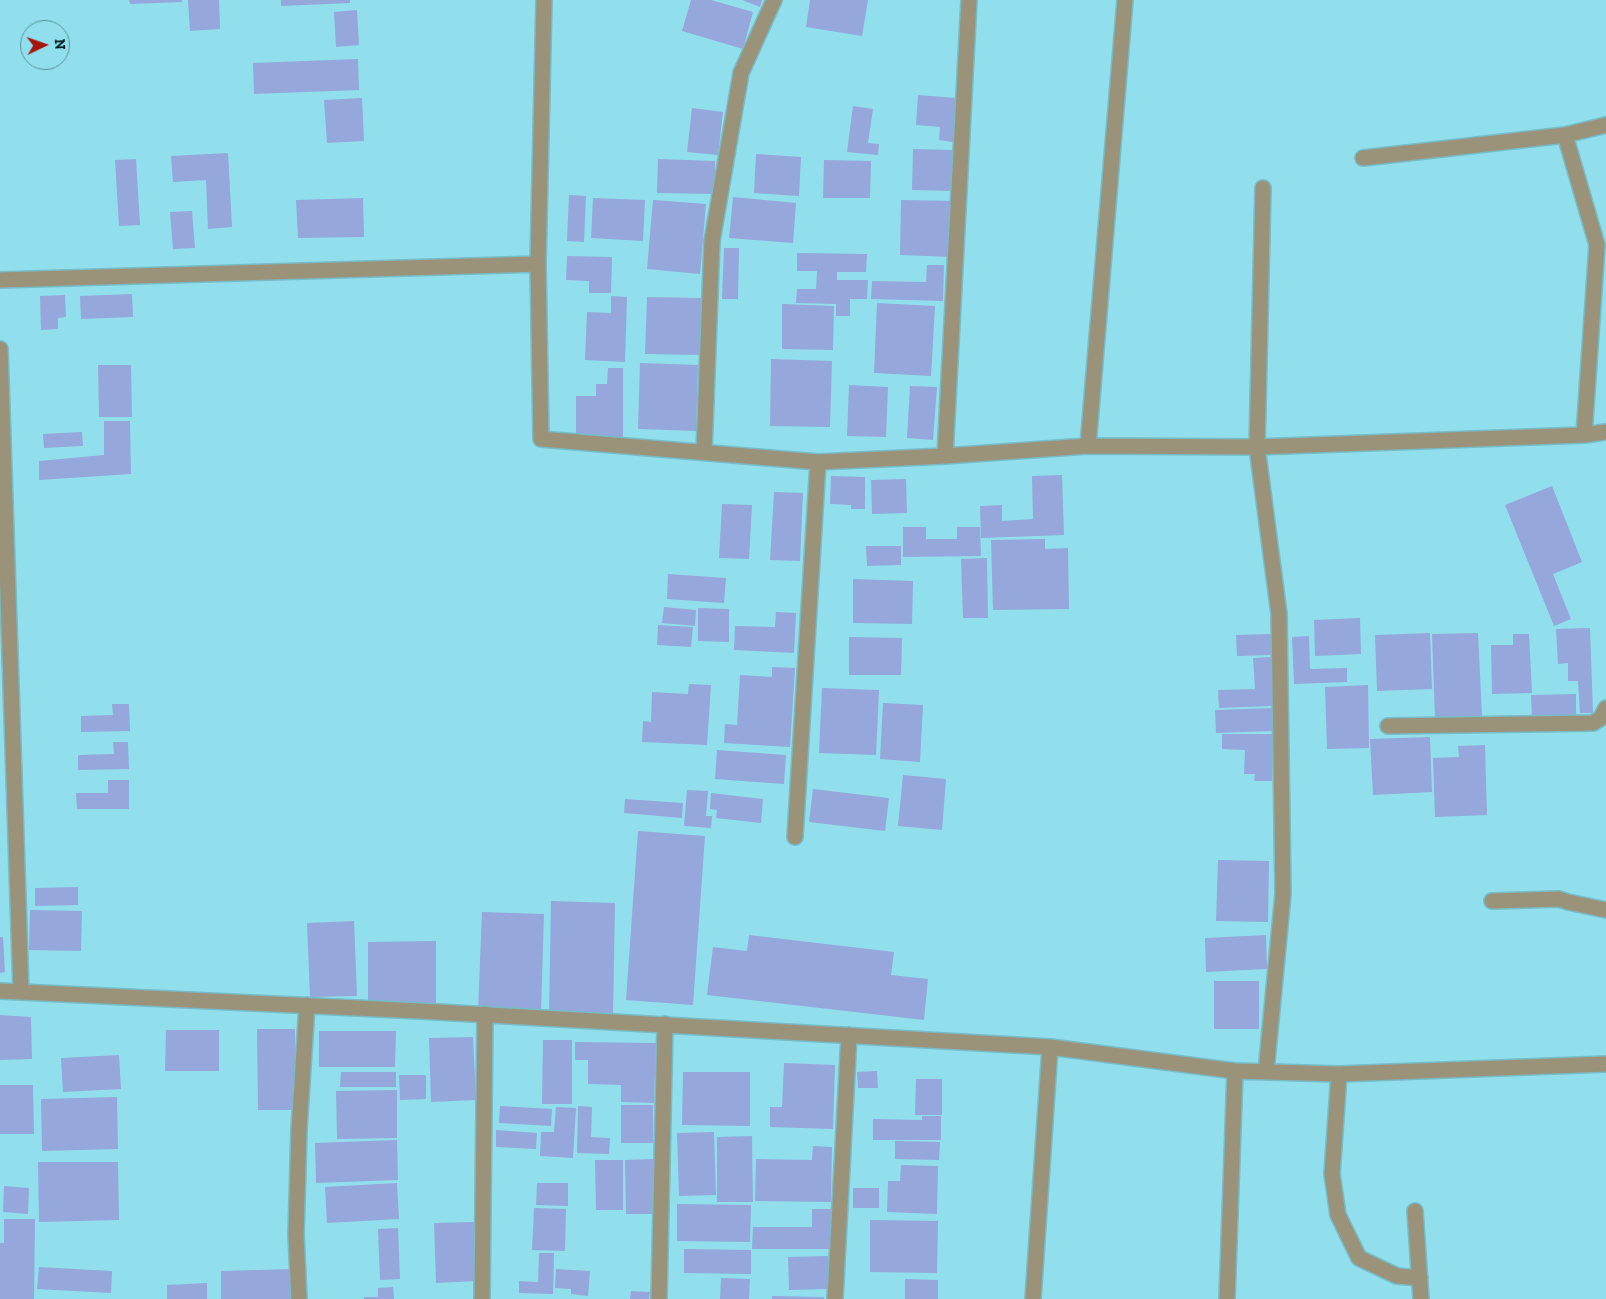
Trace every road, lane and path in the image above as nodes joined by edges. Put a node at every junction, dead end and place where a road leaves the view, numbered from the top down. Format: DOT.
graph roads {
  1 [pos="544,0"];
  2 [pos="774,0"];
  3 [pos="968,0"];
  4 [pos="1124,0"];
  5 [pos="1606,125"];
  6 [pos="1565,135"];
  7 [pos="1363,158"];
  8 [pos="1263,188"];
  9 [pos="538,264"];
  10 [pos="0,280"];
  11 [pos="1600,292"];
  12 [pos="0,349"];
  13 [pos="1606,432"];
  14 [pos="1584,436"];
  15 [pos="1088,446"];
  16 [pos="1258,446"];
  17 [pos="704,452"];
  18 [pos="945,456"];
  19 [pos="818,462"];
  20 [pos="1606,708"];
  21 [pos="1388,726"];
  22 [pos="794,837"];
  23 [pos="1492,901"];
  24 [pos="1606,910"];
  25 [pos="0,991"];
  26 [pos="21,991"];
  27 [pos="307,1005"];
  28 [pos="485,1014"];
  29 [pos="665,1024"];
  30 [pos="849,1035"];
  31 [pos="1050,1047"];
  32 [pos="1606,1064"];
  33 [pos="1235,1072"];
  34 [pos="1266,1072"];
  35 [pos="1339,1074"];
  36 [pos="1415,1211"];
  37 [pos="1420,1278"];
  38 [pos="299,1299"];
  39 [pos="482,1299"];
  40 [pos="658,1299"];
  41 [pos="835,1299"];
  42 [pos="1032,1299"];
  43 [pos="1227,1299"];
  44 [pos="1421,1299"];
  1 -- 9 [label="street"];
  2 -- 17 [label="street"];
  3 -- 18 [label="street"];
  4 -- 15 [label="street"];
  5 -- 6 [label="street"];
  6 -- 7 [label="street"];
  6 -- 11 [label="street"];
  8 -- 16 [label="street"];
  9 -- 10 [label="street"];
  9 -- 17 [label="street"];
  11 -- 14 [label="street"];
  12 -- 26 [label="street"];
  13 -- 14 [label="street"];
  14 -- 16 [label="street"];
  15 -- 16 [label="street"];
  15 -- 18 [label="street"];
  16 -- 34 [label="street"];
  17 -- 19 [label="street"];
  18 -- 19 [label="street"];
  19 -- 22 [label="street"];
  20 -- 21 [label="street"];
  23 -- 24 [label="street"];
  25 -- 26 [label="street"];
  26 -- 27 [label="street"];
  27 -- 28 [label="street"];
  27 -- 38 [label="street"];
  28 -- 29 [label="street"];
  28 -- 39 [label="street"];
  29 -- 30 [label="street"];
  29 -- 40 [label="street"];
  30 -- 31 [label="street"];
  30 -- 41 [label="street"];
  31 -- 33 [label="street"];
  31 -- 42 [label="street"];
  32 -- 35 [label="street"];
  33 -- 34 [label="street"];
  33 -- 43 [label="street"];
  34 -- 35 [label="street"];
  35 -- 37 [label="street"];
  36 -- 37 [label="street"];
  37 -- 44 [label="street"];
}
